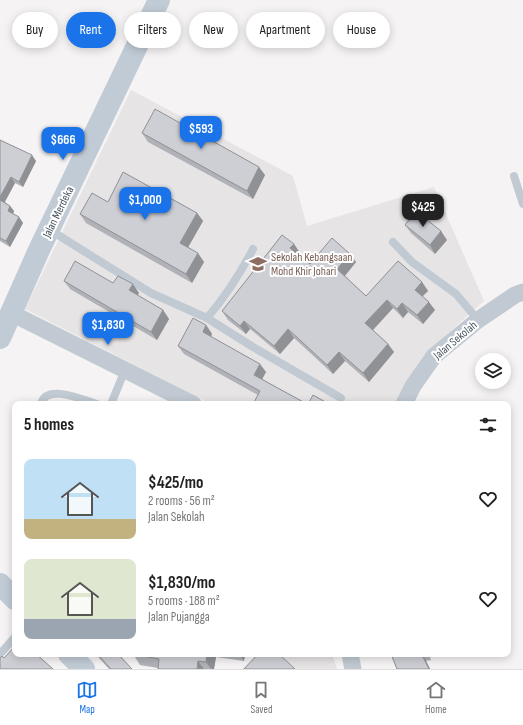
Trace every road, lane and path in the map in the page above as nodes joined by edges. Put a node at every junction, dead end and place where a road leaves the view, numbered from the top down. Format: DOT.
graph roads {
  1 [pos="159,0"];
  2 [pos="514,176"];
  3 [pos="523,204"];
  4 [pos="49,230"];
  5 [pos="393,242"];
  6 [pos="254,249"];
  7 [pos="523,292"];
  8 [pos="11,313"];
  9 [pos="207,318"];
  10 [pos="478,320"];
  11 [pos="0,338"];
  12 [pos="125,370"];
  13 [pos="341,398"];
  14 [pos="42,401"];
  15 [pos="86,401"];
  16 [pos="112,401"];
  17 [pos="187,401"];
  18 [pos="406,401"];
  19 [pos="12,640"];
  20 [pos="0,654"];
  21 [pos="72,657"];
  22 [pos="351,657"];
  23 [pos="84,669"];
  24 [pos="353,669"];
  1 -- 4 [label="street, Jalan Merdeka"];
  2 -- 3 [label="lane"];
  4 -- 8 [label="street, Jalan Merdeka"];
  4 -- 9 [label="lane"];
  5 -- 10 [label="lane"];
  6 -- 9 [label="lane"];
  7 -- 10 [label="street, Jalan Sekolah"];
  8 -- 11 [label="street, Jalan Merdeka"];
  8 -- 12 [label="street"];
  9 -- 13 [label="lane"];
  10 -- 18 [label="street, Jalan Sekolah"];
  12 -- 16 [label="lane"];
  12 -- 17 [label="street"];
  14 -- 15 [label="lane"];
  19 -- 20 [label="lane"];
  21 -- 23 [label="street"];
  22 -- 24 [label="street"];
}
